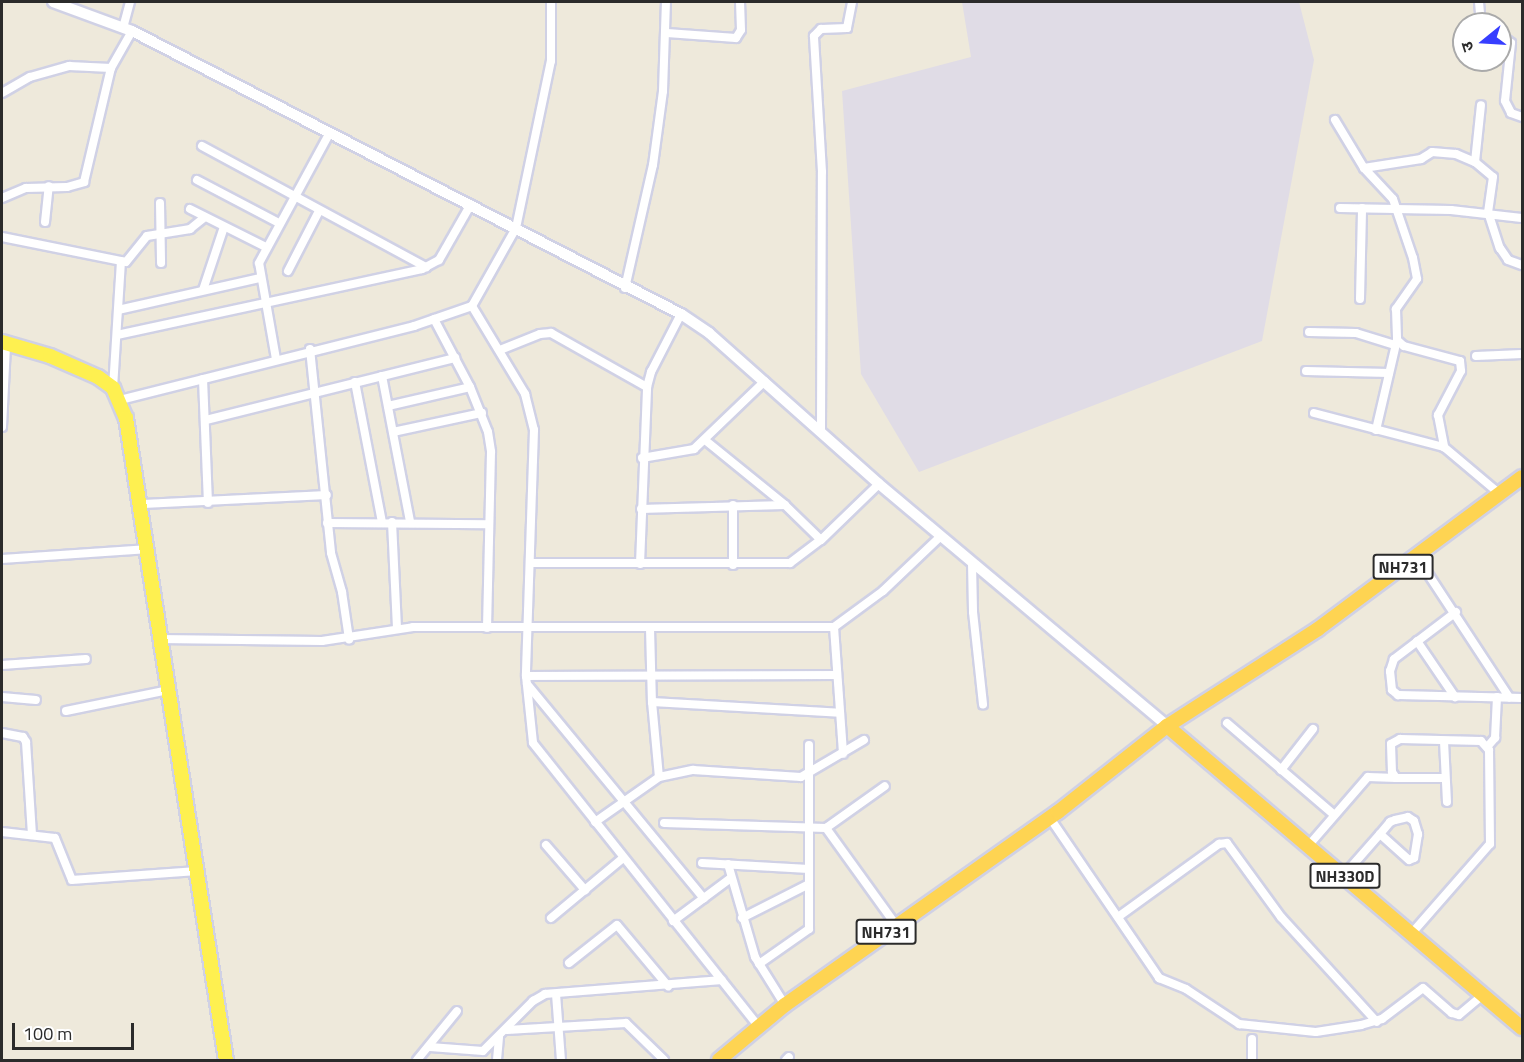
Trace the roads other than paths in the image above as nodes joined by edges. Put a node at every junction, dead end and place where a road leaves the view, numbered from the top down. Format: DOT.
graph roads {
  1 [pos="53,2"];
  2 [pos="130,2"];
  3 [pos="551,2"];
  4 [pos="666,2"];
  5 [pos="740,2"];
  6 [pos="852,2"];
  7 [pos="128,29"];
  8 [pos="667,33"];
  9 [pos="111,68"];
  10 [pos="1508,72"];
  11 [pos="2,93"];
  12 [pos="1481,105"];
  13 [pos="1522,117"];
  14 [pos="1335,120"];
  15 [pos="328,134"];
  16 [pos="202,146"];
  17 [pos="1475,162"];
  18 [pos="1364,168"];
  19 [pos="197,180"];
  20 [pos="49,186"];
  21 [pos="293,197"];
  22 [pos="2,198"];
  23 [pos="160,203"];
  24 [pos="471,204"];
  25 [pos="1340,207"];
  26 [pos="1362,208"];
  27 [pos="1397,208"];
  28 [pos="190,209"];
  29 [pos="319,210"];
  30 [pos="206,217"];
  31 [pos="1488,217"];
  32 [pos="1522,218"];
  33 [pos="45,222"];
  34 [pos="279,223"];
  35 [pos="224,227"];
  36 [pos="516,228"];
  37 [pos="162,231"];
  38 [pos="2,237"];
  39 [pos="266,247"];
  40 [pos="122,261"];
  41 [pos="161,263"];
  42 [pos="1522,265"];
  43 [pos="426,267"];
  44 [pos="288,271"];
  45 [pos="260,278"];
  46 [pos="625,288"];
  47 [pos="203,290"];
  48 [pos="1360,298"];
  49 [pos="265,305"];
  50 [pos="472,306"];
  51 [pos="118,310"];
  52 [pos="681,314"];
  53 [pos="434,319"];
  54 [pos="1309,332"];
  55 [pos="117,335"];
  56 [pos="4,343"];
  57 [pos="1396,343"];
  58 [pos="310,349"];
  59 [pos="500,350"];
  60 [pos="1522,354"];
  61 [pos="1476,356"];
  62 [pos="276,358"];
  63 [pos="455,358"];
  64 [pos="1306,371"];
  65 [pos="1389,373"];
  66 [pos="382,376"];
  67 [pos="203,379"];
  68 [pos="765,381"];
  69 [pos="355,382"];
  70 [pos="470,387"];
  71 [pos="647,387"];
  72 [pos="315,391"];
  73 [pos="116,394"];
  74 [pos="388,406"];
  75 [pos="482,413"];
  76 [pos="1314,413"];
  77 [pos="206,420"];
  78 [pos="2,428"];
  79 [pos="821,430"];
  80 [pos="1376,430"];
  81 [pos="393,432"];
  82 [pos="705,440"];
  83 [pos="1444,447"];
  84 [pos="642,458"];
  85 [pos="1522,477"];
  86 [pos="879,484"];
  87 [pos="327,495"];
  88 [pos="1501,495"];
  89 [pos="208,503"];
  90 [pos="142,504"];
  91 [pos="733,505"];
  92 [pos="785,505"];
  93 [pos="641,509"];
  94 [pos="410,521"];
  95 [pos="387,522"];
  96 [pos="327,523"];
  97 [pos="489,524"];
  98 [pos="941,536"];
  99 [pos="821,540"];
  100 [pos="149,549"];
  101 [pos="1417,557"];
  102 [pos="2,559"];
  103 [pos="532,563"];
  104 [pos="972,563"];
  105 [pos="640,564"];
  106 [pos="733,565"];
  107 [pos="1456,612"];
  108 [pos="834,627"];
  109 [pos="396,628"];
  110 [pos="487,628"];
  111 [pos="528,628"];
  112 [pos="650,628"];
  113 [pos="163,638"];
  114 [pos="349,639"];
  115 [pos="1417,641"];
  116 [pos="86,659"];
  117 [pos="2,664"];
  118 [pos="651,674"];
  119 [pos="836,675"];
  120 [pos="526,679"];
  121 [pos="168,690"];
  122 [pos="2,697"];
  123 [pos="1497,697"];
  124 [pos="1509,697"];
  125 [pos="1455,698"];
  126 [pos="1522,698"];
  127 [pos="36,700"];
  128 [pos="652,702"];
  129 [pos="983,704"];
  130 [pos="66,711"];
  131 [pos="840,713"];
  132 [pos="1227,723"];
  133 [pos="1171,729"];
  134 [pos="1312,729"];
  135 [pos="2,733"];
  136 [pos="864,740"];
  137 [pos="1444,741"];
  138 [pos="809,745"];
  139 [pos="1488,746"];
  140 [pos="843,754"];
  141 [pos="1281,770"];
  142 [pos="808,775"];
  143 [pos="659,777"];
  144 [pos="1396,778"];
  145 [pos="1445,778"];
  146 [pos="885,786"];
  147 [pos="622,802"];
  148 [pos="1448,802"];
  149 [pos="1333,814"];
  150 [pos="1054,815"];
  151 [pos="595,822"];
  152 [pos="664,824"];
  153 [pos="826,828"];
  154 [pos="808,830"];
  155 [pos="2,832"];
  156 [pos="1380,834"];
  157 [pos="32,835"];
  158 [pos="546,845"];
  159 [pos="1309,845"];
  160 [pos="623,858"];
  161 [pos="702,863"];
  162 [pos="728,864"];
  163 [pos="809,869"];
  164 [pos="197,871"];
  165 [pos="1344,875"];
  166 [pos="731,878"];
  167 [pos="809,884"];
  168 [pos="585,890"];
  169 [pos="704,899"];
  170 [pos="1118,917"];
  171 [pos="551,918"];
  172 [pos="742,918"];
  173 [pos="673,921"];
  174 [pos="896,925"];
  175 [pos="1412,933"];
  176 [pos="569,963"];
  177 [pos="759,964"];
  178 [pos="721,980"];
  179 [pos="668,987"];
  180 [pos="556,994"];
  181 [pos="1484,994"];
  182 [pos="785,1005"];
  183 [pos="457,1011"];
  184 [pos="1377,1022"];
  185 [pos="558,1027"];
  186 [pos="759,1027"];
  187 [pos="1522,1028"];
  188 [pos="507,1030"];
  189 [pos="499,1037"];
  190 [pos="1252,1039"];
  191 [pos="430,1047"];
  192 [pos="470,1057"];
  193 [pos="727,1058"];
  194 [pos="226,1060"];
  195 [pos="233,1060"];
  196 [pos="417,1060"];
  197 [pos="497,1060"];
  198 [pos="561,1060"];
  199 [pos="664,1060"];
  200 [pos="1252,1060"];
  1 -- 7 [label="street"];
  2 -- 7 [label="street"];
  3 -- 36 [label="street"];
  4 -- 8 [label="street"];
  5 -- 8 [label="street"];
  6 -- 79 [label="street"];
  7 -- 9 [label="street"];
  7 -- 15 [label="street"];
  8 -- 46 [label="street"];
  9 -- 11 [label="street"];
  9 -- 20 [label="street"];
  10 -- 13 [label="street"];
  12 -- 17 [label="street"];
  14 -- 18 [label="street"];
  15 -- 21 [label="street"];
  15 -- 24 [label="street"];
  16 -- 21 [label="street"];
  17 -- 18 [label="street"];
  17 -- 31 [label="street"];
  18 -- 27 [label="street"];
  19 -- 34 [label="street"];
  20 -- 22 [label="street"];
  20 -- 33 [label="street"];
  21 -- 29 [label="street"];
  21 -- 34 [label="street"];
  23 -- 37 [label="street"];
  24 -- 36 [label="street"];
  24 -- 43 [label="street"];
  25 -- 26 [label="street"];
  26 -- 27 [label="street"];
  26 -- 48 [label="street"];
  27 -- 31 [label="street"];
  27 -- 57 [label="street"];
  28 -- 30 [label="street"];
  29 -- 43 [label="street"];
  29 -- 44 [label="street"];
  30 -- 35 [label="street"];
  30 -- 37 [label="street"];
  31 -- 32 [label="street"];
  31 -- 42 [label="street"];
  34 -- 39 [label="street"];
  35 -- 39 [label="street"];
  35 -- 47 [label="street"];
  36 -- 46 [label="street"];
  36 -- 50 [label="street"];
  37 -- 40 [label="street"];
  37 -- 41 [label="street"];
  38 -- 40 [label="street"];
  39 -- 45 [label="street"];
  40 -- 51 [label="street"];
  43 -- 49 [label="street"];
  45 -- 47 [label="street"];
  45 -- 49 [label="street"];
  46 -- 52 [label="street"];
  47 -- 51 [label="street"];
  49 -- 55 [label="street"];
  49 -- 62 [label="street"];
  50 -- 53 [label="street"];
  50 -- 59 [label="street"];
  51 -- 55 [label="street"];
  52 -- 68 [label="street"];
  52 -- 71 [label="street"];
  53 -- 58 [label="street"];
  53 -- 63 [label="street"];
  54 -- 57 [label="street"];
  55 -- 73 [label="street"];
  56 -- 73 [label="main road"];
  56 -- 78 [label="street"];
  57 -- 65 [label="street"];
  57 -- 83 [label="street"];
  58 -- 62 [label="street"];
  58 -- 72 [label="street"];
  59 -- 71 [label="street"];
  59 -- 103 [label="street"];
  60 -- 61 [label="street"];
  62 -- 67 [label="street"];
  63 -- 66 [label="street"];
  63 -- 70 [label="street"];
  64 -- 65 [label="street"];
  65 -- 80 [label="street"];
  66 -- 69 [label="street"];
  66 -- 74 [label="street"];
  67 -- 73 [label="street"];
  67 -- 77 [label="street"];
  68 -- 79 [label="street"];
  68 -- 82 [label="street"];
  69 -- 72 [label="street"];
  69 -- 95 [label="street"];
  70 -- 74 [label="street"];
  70 -- 75 [label="street"];
  71 -- 84 [label="street"];
  72 -- 77 [label="street"];
  72 -- 87 [label="street"];
  73 -- 90 [label="main road"];
  74 -- 81 [label="street"];
  75 -- 81 [label="street"];
  75 -- 97 [label="street"];
  76 -- 80 [label="street"];
  77 -- 89 [label="street"];
  79 -- 86 [label="street"];
  80 -- 83 [label="street"];
  81 -- 94 [label="street"];
  82 -- 84 [label="street"];
  82 -- 92 [label="street"];
  83 -- 88 [label="street"];
  84 -- 93 [label="street"];
  85 -- 88 [label="highway, NH731"];
  86 -- 98 [label="street"];
  86 -- 99 [label="street"];
  87 -- 89 [label="street"];
  87 -- 96 [label="street"];
  88 -- 101 [label="highway, NH731"];
  89 -- 90 [label="street"];
  90 -- 100 [label="main road"];
  91 -- 92 [label="street"];
  91 -- 93 [label="street"];
  91 -- 106 [label="street"];
  92 -- 99 [label="street"];
  93 -- 105 [label="street"];
  94 -- 95 [label="street"];
  94 -- 97 [label="street"];
  95 -- 96 [label="street"];
  95 -- 109 [label="street"];
  96 -- 114 [label="street"];
  97 -- 110 [label="street"];
  98 -- 104 [label="street"];
  98 -- 108 [label="street"];
  99 -- 106 [label="street"];
  100 -- 102 [label="street"];
  100 -- 113 [label="main road"];
  101 -- 107 [label="street"];
  101 -- 133 [label="highway, NH731"];
  103 -- 105 [label="street"];
  103 -- 111 [label="street"];
  104 -- 129 [label="street"];
  104 -- 133 [label="street"];
  105 -- 106 [label="street"];
  107 -- 115 [label="street"];
  107 -- 124 [label="street"];
  108 -- 112 [label="street"];
  108 -- 119 [label="street"];
  109 -- 110 [label="street"];
  109 -- 114 [label="street"];
  110 -- 111 [label="street"];
  111 -- 112 [label="street"];
  111 -- 120 [label="street"];
  112 -- 118 [label="street"];
  113 -- 114 [label="street"];
  113 -- 121 [label="main road"];
  113 -- 195 [label="main road"];
  115 -- 125 [label="street"];
  115 -- 125 [label="street"];
  116 -- 117 [label="street"];
  118 -- 119 [label="street"];
  118 -- 120 [label="street"];
  118 -- 128 [label="street"];
  119 -- 131 [label="street"];
  120 -- 147 [label="street"];
  120 -- 151 [label="street"];
  121 -- 130 [label="street"];
  121 -- 164 [label="main road"];
  122 -- 127 [label="street"];
  123 -- 124 [label="street"];
  123 -- 125 [label="street"];
  123 -- 139 [label="street"];
  124 -- 126 [label="street"];
  128 -- 131 [label="street"];
  128 -- 143 [label="street"];
  131 -- 140 [label="street"];
  132 -- 141 [label="street"];
  133 -- 150 [label="highway, NH731"];
  133 -- 159 [label="highway, NH330D"];
  134 -- 141 [label="street"];
  135 -- 157 [label="street"];
  136 -- 140 [label="street"];
  137 -- 139 [label="street"];
  137 -- 144 [label="street"];
  137 -- 145 [label="street"];
  138 -- 142 [label="street"];
  139 -- 175 [label="street"];
  140 -- 142 [label="street"];
  141 -- 149 [label="street"];
  142 -- 143 [label="street"];
  142 -- 154 [label="street"];
  143 -- 147 [label="street"];
  144 -- 145 [label="street"];
  144 -- 149 [label="street"];
  145 -- 148 [label="street"];
  146 -- 153 [label="street"];
  147 -- 151 [label="street"];
  147 -- 169 [label="street"];
  149 -- 159 [label="street"];
  150 -- 170 [label="street"];
  150 -- 174 [label="highway, NH731"];
  151 -- 160 [label="street"];
  152 -- 154 [label="street"];
  153 -- 154 [label="street"];
  153 -- 174 [label="street"];
  154 -- 163 [label="street"];
  155 -- 157 [label="street"];
  156 -- 156 [label="street"];
  156 -- 165 [label="street"];
  157 -- 164 [label="street"];
  158 -- 168 [label="street"];
  159 -- 165 [label="highway, NH330D"];
  160 -- 168 [label="street"];
  160 -- 173 [label="street"];
  161 -- 162 [label="street"];
  162 -- 163 [label="street"];
  162 -- 166 [label="street"];
  163 -- 167 [label="street"];
  164 -- 194 [label="main road"];
  165 -- 175 [label="highway, NH330D"];
  166 -- 169 [label="street"];
  166 -- 172 [label="street"];
  167 -- 172 [label="street"];
  167 -- 177 [label="street"];
  168 -- 171 [label="street"];
  169 -- 173 [label="street"];
  170 -- 184 [label="street"];
  170 -- 184 [label="street"];
  172 -- 177 [label="street"];
  173 -- 178 [label="street"];
  174 -- 182 [label="highway, NH731"];
  175 -- 181 [label="highway, NH330D"];
  176 -- 179 [label="street"];
  177 -- 182 [label="street"];
  178 -- 179 [label="street"];
  178 -- 186 [label="street"];
  179 -- 180 [label="street"];
  180 -- 185 [label="street"];
  180 -- 188 [label="street"];
  181 -- 184 [label="street"];
  181 -- 187 [label="highway, NH330D"];
  182 -- 186 [label="highway, NH731"];
  183 -- 191 [label="street"];
  185 -- 188 [label="street"];
  185 -- 198 [label="street"];
  185 -- 199 [label="street"];
  186 -- 193 [label="highway, NH731"];
  188 -- 189 [label="street"];
  189 -- 192 [label="street"];
  189 -- 197 [label="street"];
  190 -- 200 [label="street"];
  191 -- 192 [label="street"];
  191 -- 196 [label="street"];
}
